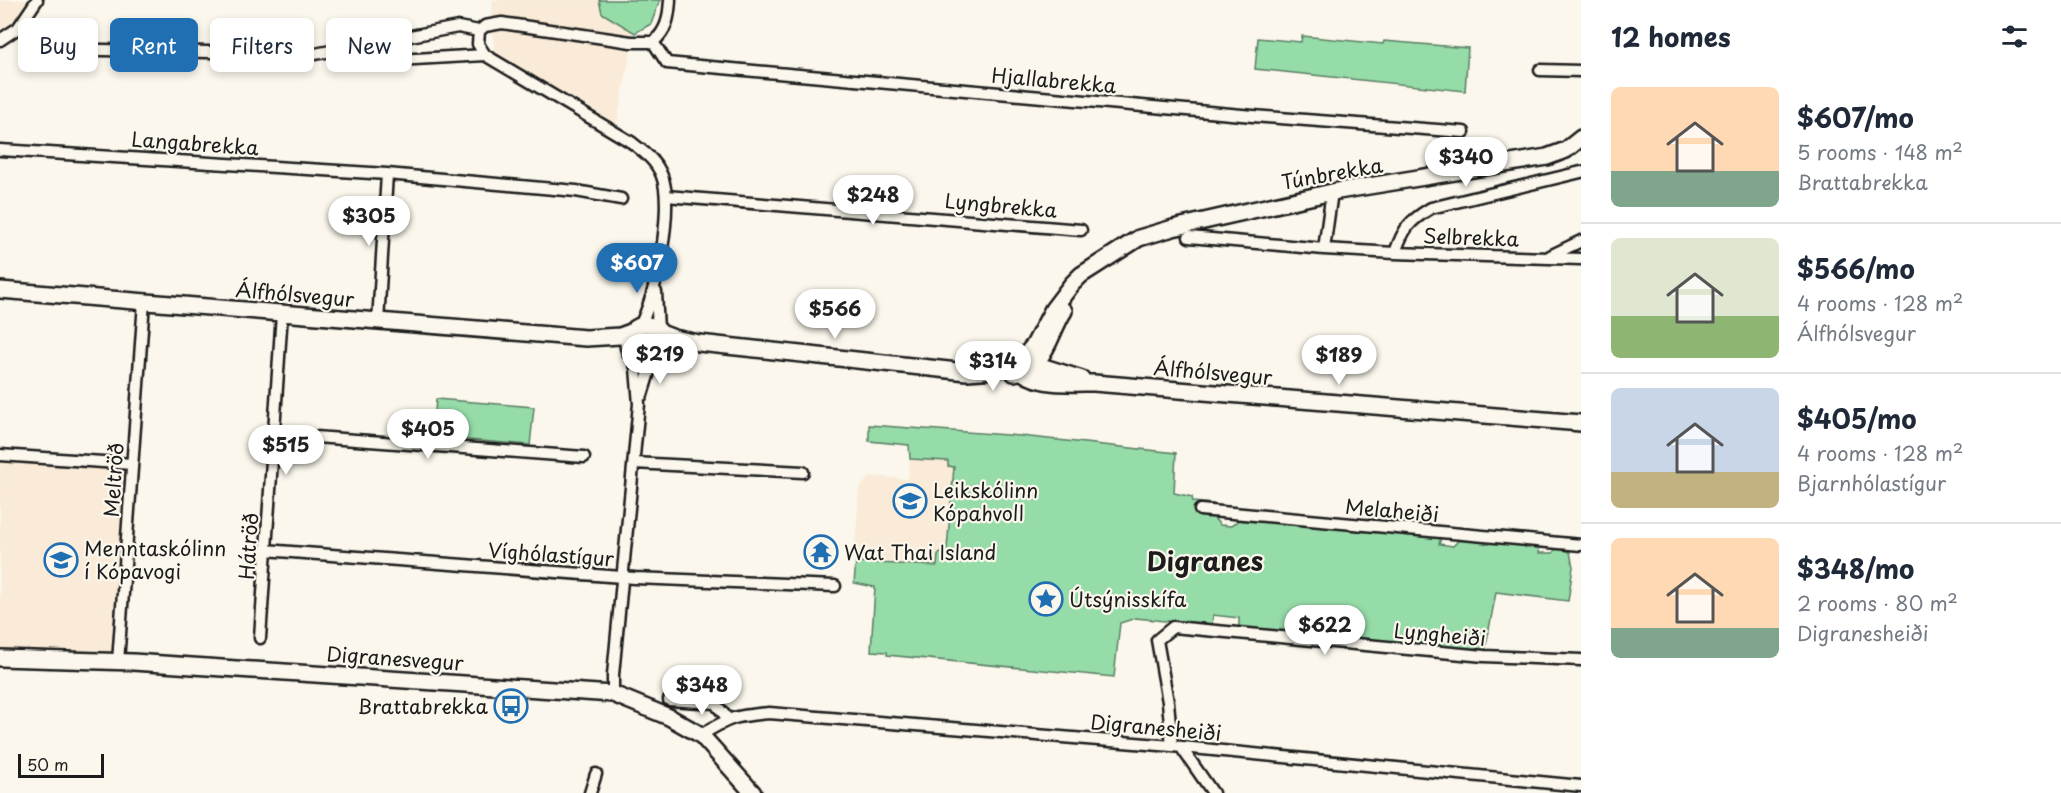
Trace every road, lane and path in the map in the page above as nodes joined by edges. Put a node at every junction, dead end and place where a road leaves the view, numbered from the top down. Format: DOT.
graph roads {
  1 [pos="37,0"];
  2 [pos="670,0"];
  3 [pos="479,31"];
  4 [pos="0,40"];
  5 [pos="653,42"];
  6 [pos="98,50"];
  7 [pos="486,56"];
  8 [pos="412,60"];
  9 [pos="1540,70"];
  10 [pos="1581,71"];
  11 [pos="1464,132"];
  12 [pos="1581,138"];
  13 [pos="0,150"];
  14 [pos="1581,172"];
  15 [pos="387,174"];
  16 [pos="1332,192"];
  17 [pos="666,196"];
  18 [pos="621,199"];
  19 [pos="1081,230"];
  20 [pos="1189,237"];
  21 [pos="1581,241"];
  22 [pos="1324,249"];
  23 [pos="1395,253"];
  24 [pos="1547,257"];
  25 [pos="1581,259"];
  26 [pos="656,279"];
  27 [pos="0,290"];
  28 [pos="144,302"];
  29 [pos="282,313"];
  30 [pos="378,322"];
  31 [pos="635,329"];
  32 [pos="659,332"];
  33 [pos="586,338"];
  34 [pos="699,343"];
  35 [pos="631,353"];
  36 [pos="658,354"];
  37 [pos="1022,365"];
  38 [pos="639,404"];
  39 [pos="1581,423"];
  40 [pos="275,434"];
  41 [pos="0,455"];
  42 [pos="584,457"];
  43 [pos="634,463"];
  44 [pos="132,464"];
  45 [pos="803,472"];
  46 [pos="1200,510"];
  47 [pos="1581,545"];
  48 [pos="265,550"];
  49 [pos="623,577"];
  50 [pos="835,586"];
  51 [pos="260,638"];
  52 [pos="0,658"];
  53 [pos="1581,660"];
  54 [pos="117,662"];
  55 [pos="613,694"];
  56 [pos="669,700"];
  57 [pos="727,718"];
  58 [pos="701,735"];
  59 [pos="1176,746"];
  60 [pos="596,774"];
  61 [pos="1581,786"];
  62 [pos="590,793"];
  63 [pos="753,793"];
  64 [pos="1213,793"];
  1 -- 4 [label="street"];
  2 -- 5 [label="street"];
  3 -- 5 [label="street"];
  3 -- 6 [label="street"];
  3 -- 7 [label="street"];
  5 -- 11 [label="street, Hjallabrekka"];
  7 -- 8 [label="street"];
  7 -- 17 [label="street"];
  9 -- 10 [label="street"];
  12 -- 16 [label="street, Túnbrekka"];
  13 -- 15 [label="street, Langabrekka"];
  14 -- 23 [label="street, Selbrekka"];
  15 -- 18 [label="street, Langabrekka"];
  15 -- 30 [label="street"];
  16 -- 22 [label="street"];
  16 -- 37 [label="street, Túnbrekka"];
  17 -- 19 [label="street, Lyngbrekka"];
  17 -- 26 [label="street"];
  20 -- 22 [label="street, Selbrekka"];
  21 -- 24 [label="street, Selbrekka"];
  22 -- 23 [label="street, Selbrekka"];
  23 -- 24 [label="street, Selbrekka"];
  24 -- 25 [label="street, Selbrekka"];
  26 -- 31 [label="street"];
  26 -- 32 [label="street"];
  27 -- 28 [label="street, Álfhólsvegur"];
  28 -- 29 [label="street, Álfhólsvegur"];
  28 -- 44 [label="street, Meltröð"];
  29 -- 30 [label="street, Álfhólsvegur"];
  29 -- 40 [label="street, Hátröð"];
  30 -- 33 [label="street, Álfhólsvegur"];
  31 -- 32 [label="street"];
  31 -- 33 [label="street, Álfhólsvegur"];
  31 -- 35 [label="street"];
  32 -- 34 [label="street, Álfhólsvegur"];
  32 -- 36 [label="street"];
  33 -- 35 [label="street, Álfhólsvegur"];
  34 -- 36 [label="street, Álfhólsvegur"];
  34 -- 37 [label="street, Álfhólsvegur"];
  35 -- 36 [label="street"];
  35 -- 38 [label="street"];
  36 -- 38 [label="street"];
  37 -- 39 [label="street, Álfhólsvegur"];
  38 -- 43 [label="street"];
  40 -- 42 [label="street"];
  40 -- 48 [label="street, Hátröð"];
  41 -- 44 [label="street"];
  43 -- 45 [label="street"];
  43 -- 49 [label="street"];
  44 -- 54 [label="street, Meltröð"];
  46 -- 47 [label="street, Melaheiði"];
  48 -- 49 [label="street, Víghólastígur"];
  48 -- 51 [label="street, Hátröð"];
  49 -- 50 [label="street, Víghólastígur"];
  49 -- 55 [label="street"];
  52 -- 54 [label="street, Digranesvegur"];
  53 -- 59 [label="street, Lyngheiði"];
  54 -- 55 [label="street, Digranesvegur"];
  55 -- 58 [label="street, Digranesvegur"];
  56 -- 57 [label="street"];
  57 -- 58 [label="street, Digranesheiði"];
  57 -- 59 [label="street, Digranesheiði"];
  58 -- 63 [label="street, Digranesvegur"];
  59 -- 61 [label="street, Digranesheiði"];
  59 -- 64 [label="street"];
  60 -- 62 [label="street"];
}
